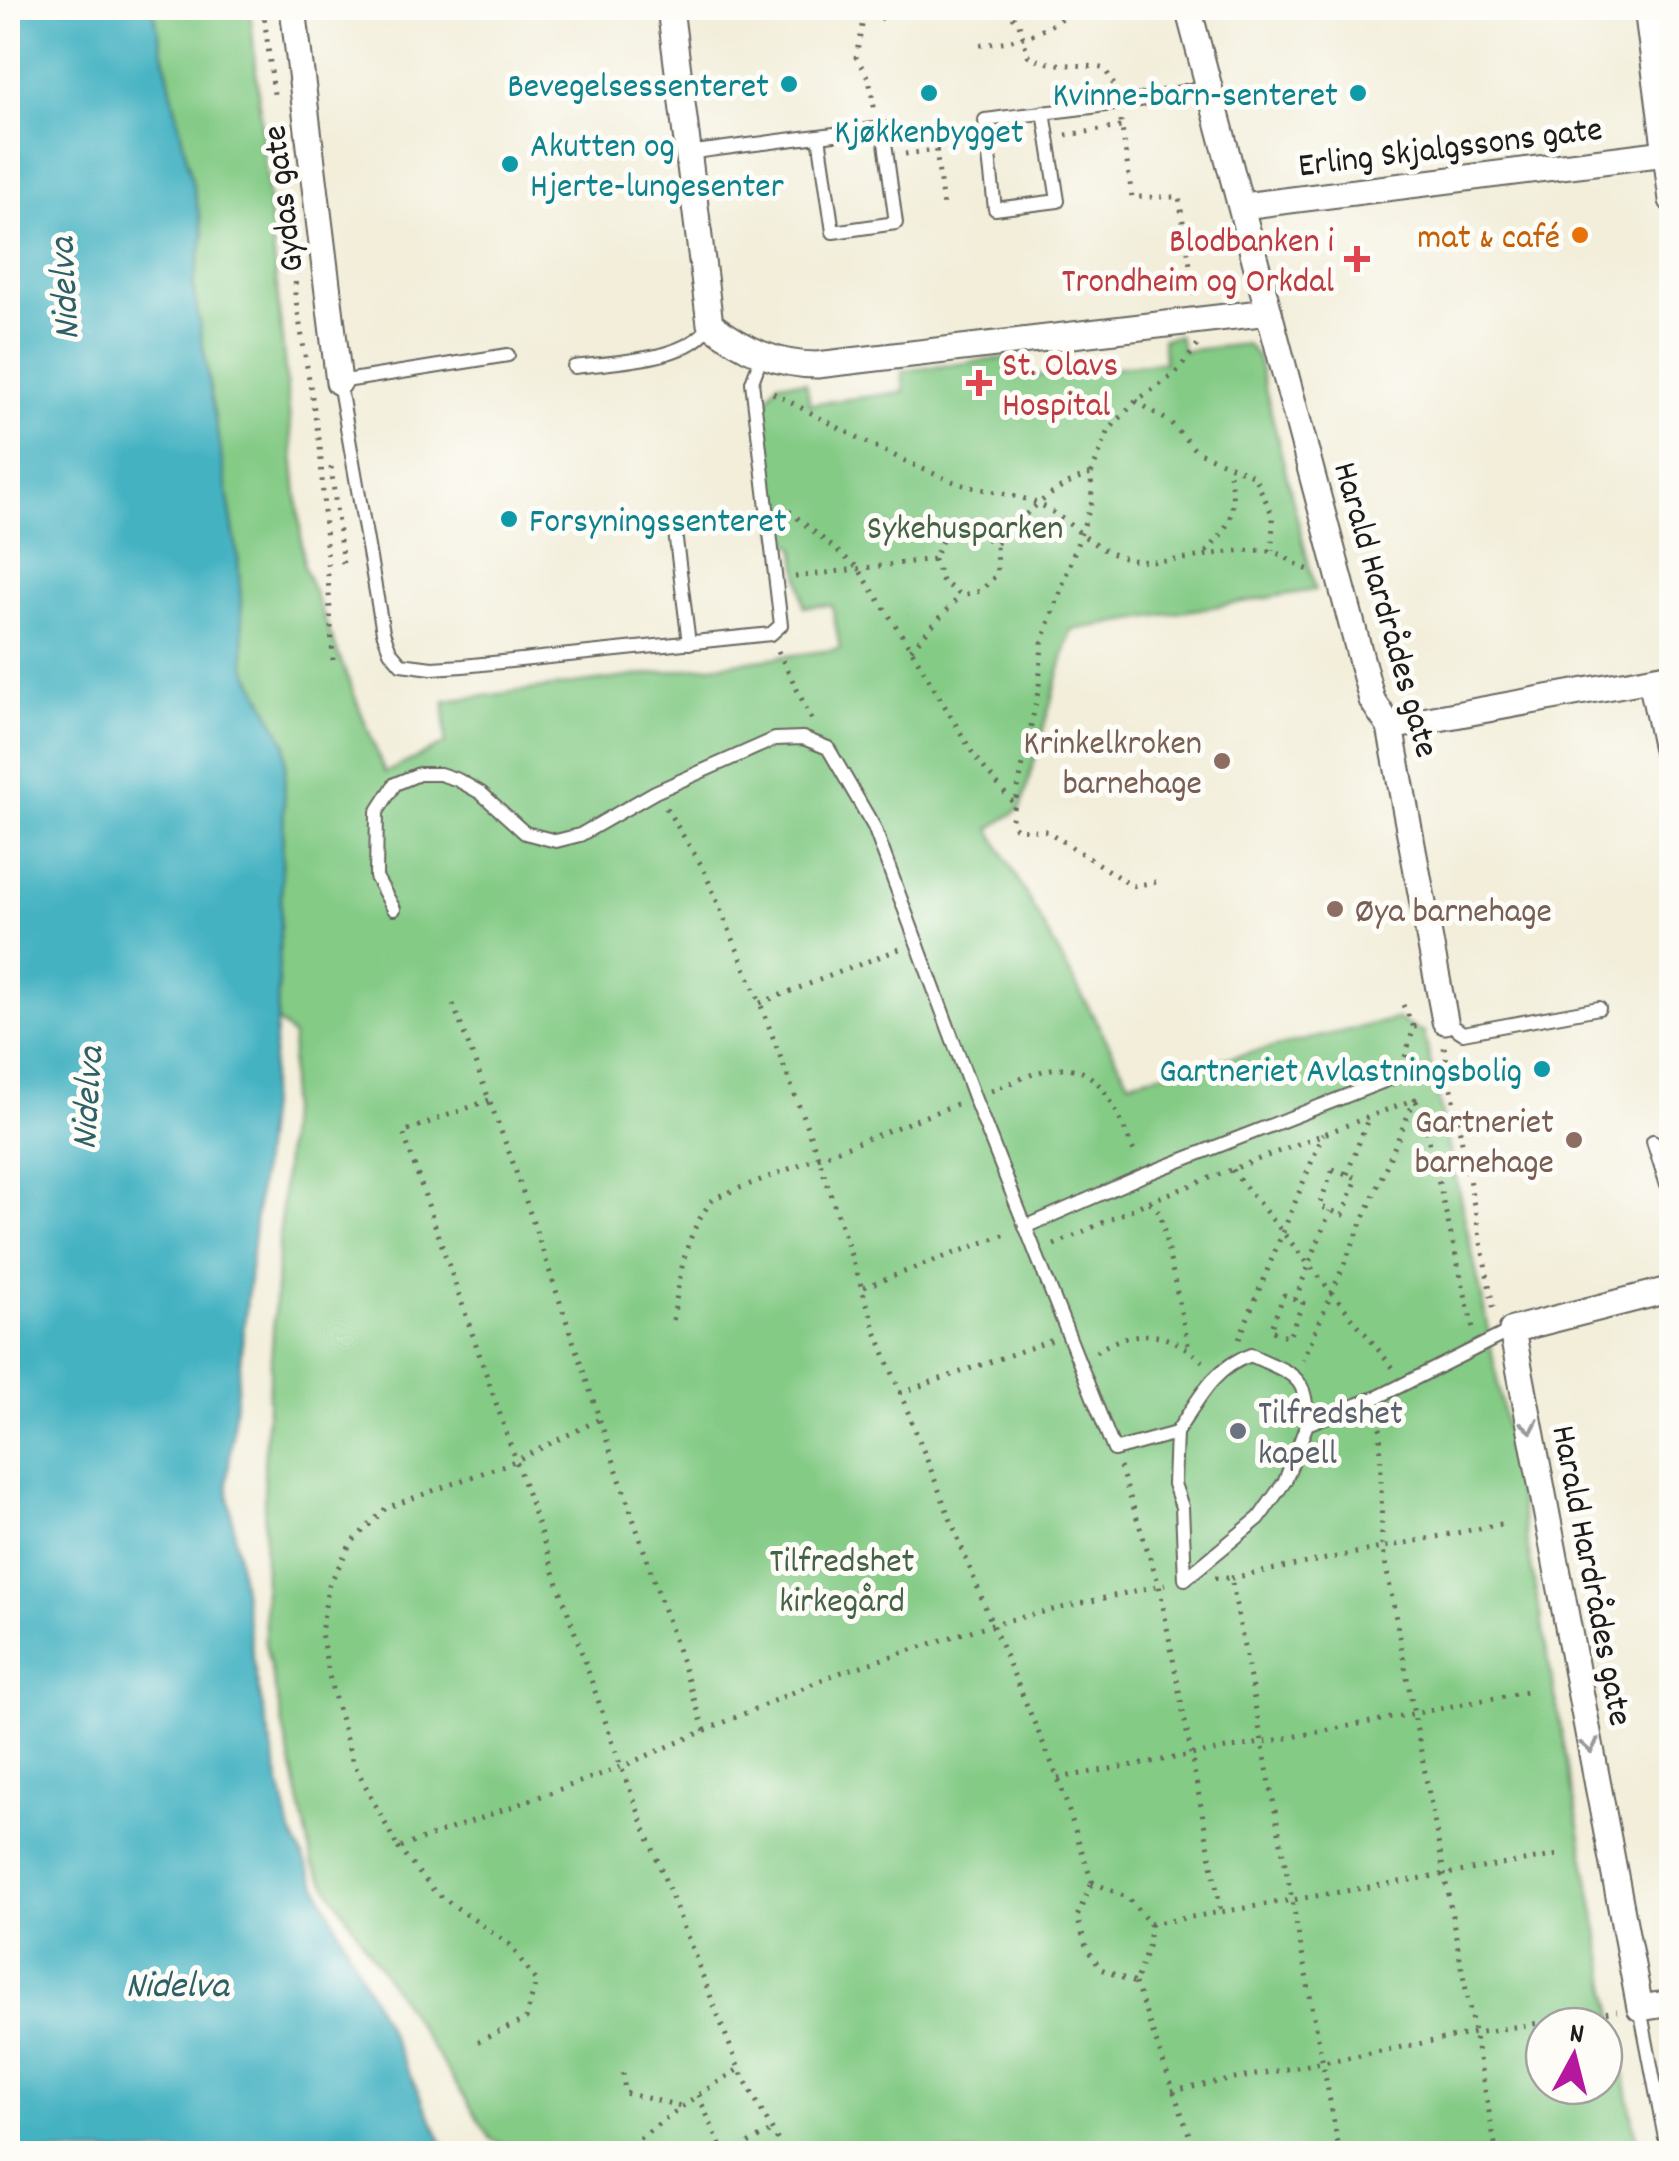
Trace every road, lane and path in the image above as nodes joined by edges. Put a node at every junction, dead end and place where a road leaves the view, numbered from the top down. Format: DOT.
graph roads {
  1 [pos="293,8"];
  2 [pos="670,8"];
  3 [pos="850,8"];
  4 [pos="910,8"];
  5 [pos="1006,8"];
  6 [pos="1073,8"];
  7 [pos="1188,8"];
  8 [pos="1647,8"];
  9 [pos="864,16"];
  10 [pos="1022,38"];
  11 [pos="980,44"];
  12 [pos="1210,85"];
  13 [pos="1118,103"];
  14 [pos="1044,112"];
  15 [pos="1122,127"];
  16 [pos="883,128"];
  17 [pos="820,136"];
  18 [pos="1048,138"];
  19 [pos="988,143"];
  20 [pos="936,150"];
  21 [pos="688,152"];
  22 [pos="1666,153"];
  23 [pos="887,156"];
  24 [pos="1672,200"];
  25 [pos="1243,206"];
  26 [pos="943,207"];
  27 [pos="296,254"];
  28 [pos="1195,299"];
  29 [pos="1269,312"];
  30 [pos="710,324"];
  31 [pos="1202,341"];
  32 [pos="762,354"];
  33 [pos="508,355"];
  34 [pos="574,368"];
  35 [pos="339,382"];
  36 [pos="752,382"];
  37 [pos="1136,400"];
  38 [pos="1227,466"];
  39 [pos="1091,474"];
  40 [pos="767,503"];
  41 [pos="1036,503"];
  42 [pos="675,532"];
  43 [pos="1081,535"];
  44 [pos="996,544"];
  45 [pos="1272,551"];
  46 [pos="1206,552"];
  47 [pos="934,559"];
  48 [pos="858,568"];
  49 [pos="1318,572"];
  50 [pos="777,579"];
  51 [pos="961,595"];
  52 [pos="772,634"];
  53 [pos="689,643"];
  54 [pos="912,650"];
  55 [pos="333,660"];
  56 [pos="1661,678"];
  57 [pos="1390,727"];
  58 [pos="828,748"];
  59 [pos="1672,777"];
  60 [pos="655,792"];
  61 [pos="1014,804"];
  62 [pos="1156,882"];
  63 [pos="394,909"];
  64 [pos="916,943"];
  65 [pos="760,1003"];
  66 [pos="453,1004"];
  67 [pos="1403,1004"];
  68 [pos="1599,1008"];
  69 [pos="1446,1021"];
  70 [pos="1414,1027"];
  71 [pos="1405,1073"];
  72 [pos="974,1097"];
  73 [pos="1415,1098"];
  74 [pos="489,1100"];
  75 [pos="1369,1116"];
  76 [pos="1323,1134"];
  77 [pos="1653,1141"];
  78 [pos="819,1158"];
  79 [pos="1232,1170"];
  80 [pos="1346,1174"];
  81 [pos="1139,1177"];
  82 [pos="1672,1201"];
  83 [pos="1150,1202"];
  84 [pos="1330,1210"];
  85 [pos="1025,1227"];
  86 [pos="1283,1231"];
  87 [pos="1035,1253"];
  88 [pos="1309,1262"];
  89 [pos="864,1287"];
  90 [pos="1672,1289"];
  91 [pos="1333,1290"];
  92 [pos="1295,1300"];
  93 [pos="673,1320"];
  94 [pos="1512,1330"];
  95 [pos="1068,1335"];
  96 [pos="1478,1347"];
  97 [pos="1189,1349"];
  98 [pos="1236,1360"];
  99 [pos="1081,1363"];
  100 [pos="1216,1374"];
  101 [pos="1296,1377"];
  102 [pos="1406,1384"];
  103 [pos="900,1393"];
  104 [pos="1380,1396"];
  105 [pos="598,1420"];
  106 [pos="1307,1424"];
  107 [pos="1176,1433"];
  108 [pos="1114,1450"];
  109 [pos="516,1461"];
  110 [pos="1506,1522"];
  111 [pos="1382,1545"];
  112 [pos="1232,1578"];
  113 [pos="1185,1580"];
  114 [pos="1159,1585"];
  115 [pos="992,1624"];
  116 [pos="1526,1692"];
  117 [pos="1413,1714"];
  118 [pos="705,1731"];
  119 [pos="1261,1743"];
  120 [pos="1190,1754"];
  121 [pos="621,1767"];
  122 [pos="1058,1778"];
  123 [pos="398,1848"];
  124 [pos="1559,1855"];
  125 [pos="1443,1874"];
  126 [pos="1092,1882"];
  127 [pos="1293,1900"];
  128 [pos="1221,1912"];
  129 [pos="1150,1924"];
  130 [pos="1136,1982"];
  131 [pos="1672,2003"];
  132 [pos="1640,2008"];
  133 [pos="1474,2033"];
  134 [pos="473,2044"];
  135 [pos="1324,2062"];
  136 [pos="738,2069"];
  137 [pos="623,2073"];
  138 [pos="1172,2091"];
  139 [pos="698,2094"];
  140 [pos="682,2107"];
  141 [pos="772,2130"];
  142 [pos="631,2154"];
  143 [pos="727,2154"];
  144 [pos="785,2154"];
  145 [pos="1196,2154"];
  146 [pos="1340,2154"];
  147 [pos="1497,2154"];
  148 [pos="1668,2154"];
  1 -- 35 [label="street, Gydas gate"];
  2 -- 21 [label="street"];
  3 -- 9 [label="path"];
  4 -- 9 [label="path"];
  5 -- 10 [label="path"];
  6 -- 10 [label="path"];
  7 -- 12 [label="street, Harald Hardrådes gate"];
  8 -- 22 [label="street"];
  9 -- 16 [label="path"];
  10 -- 11 [label="path"];
  10 -- 13 [label="path"];
  12 -- 13 [label="lane"];
  12 -- 25 [label="street, Harald Hardrådes gate"];
  13 -- 14 [label="lane"];
  13 -- 15 [label="path"];
  14 -- 18 [label="lane"];
  14 -- 19 [label="lane"];
  15 -- 18 [label="path"];
  15 -- 28 [label="path"];
  16 -- 17 [label="lane"];
  16 -- 23 [label="lane"];
  17 -- 21 [label="lane"];
  17 -- 23 [label="lane"];
  18 -- 19 [label="lane"];
  19 -- 20 [label="path"];
  20 -- 23 [label="path"];
  20 -- 26 [label="path"];
  21 -- 30 [label="street"];
  22 -- 24 [label="street"];
  22 -- 25 [label="street, Erling Skjalgssons gate"];
  25 -- 29 [label="street, Harald Hardrådes gate"];
  27 -- 55 [label="path"];
  29 -- 32 [label="street"];
  29 -- 57 [label="street, Harald Hardrådes gate"];
  30 -- 32 [label="street"];
  30 -- 34 [label="lane"];
  31 -- 37 [label="path"];
  32 -- 36 [label="lane"];
  33 -- 35 [label="lane"];
  35 -- 53 [label="lane"];
  36 -- 40 [label="lane"];
  36 -- 41 [label="path"];
  37 -- 38 [label="path"];
  37 -- 39 [label="path"];
  38 -- 45 [label="path"];
  38 -- 46 [label="path"];
  39 -- 41 [label="path"];
  39 -- 43 [label="path"];
  40 -- 48 [label="path"];
  40 -- 50 [label="lane"];
  41 -- 43 [label="path"];
  41 -- 44 [label="path"];
  42 -- 53 [label="lane"];
  43 -- 46 [label="path"];
  43 -- 61 [label="path"];
  44 -- 47 [label="path"];
  44 -- 51 [label="path"];
  45 -- 46 [label="path"];
  45 -- 49 [label="path"];
  47 -- 48 [label="path"];
  47 -- 51 [label="path"];
  48 -- 50 [label="path"];
  48 -- 54 [label="path"];
  50 -- 52 [label="lane"];
  51 -- 54 [label="path"];
  52 -- 53 [label="lane"];
  52 -- 58 [label="path"];
  54 -- 61 [label="path"];
  56 -- 57 [label="street"];
  56 -- 59 [label="street"];
  57 -- 69 [label="street, Harald Hardrådes gate"];
  58 -- 60 [label="lane"];
  58 -- 64 [label="lane"];
  60 -- 63 [label="lane"];
  60 -- 65 [label="path"];
  61 -- 62 [label="path"];
  64 -- 65 [label="path"];
  64 -- 72 [label="lane"];
  65 -- 78 [label="path"];
  66 -- 74 [label="path"];
  67 -- 70 [label="path"];
  68 -- 69 [label="lane"];
  69 -- 70 [label="path"];
  69 -- 94 [label="path"];
  70 -- 71 [label="path"];
  71 -- 73 [label="path"];
  71 -- 81 [label="lane"];
  72 -- 78 [label="path"];
  72 -- 81 [label="path"];
  72 -- 85 [label="lane"];
  73 -- 75 [label="path"];
  73 -- 91 [label="path"];
  73 -- 96 [label="path"];
  74 -- 105 [label="path"];
  74 -- 109 [label="path"];
  75 -- 76 [label="path"];
  75 -- 80 [label="path"];
  76 -- 79 [label="path"];
  76 -- 86 [label="path"];
  77 -- 82 [label="lane"];
  78 -- 89 [label="path"];
  78 -- 93 [label="path"];
  79 -- 83 [label="path"];
  79 -- 86 [label="path"];
  80 -- 84 [label="path"];
  80 -- 84 [label="path"];
  81 -- 83 [label="path"];
  81 -- 85 [label="lane"];
  83 -- 87 [label="path"];
  83 -- 97 [label="path"];
  84 -- 88 [label="path"];
  85 -- 87 [label="lane"];
  85 -- 89 [label="path"];
  86 -- 88 [label="path"];
  86 -- 98 [label="path"];
  87 -- 95 [label="lane"];
  88 -- 91 [label="path"];
  88 -- 92 [label="path"];
  89 -- 103 [label="path"];
  90 -- 94 [label="street"];
  91 -- 101 [label="path"];
  91 -- 102 [label="path"];
  92 -- 92 [label="path"];
  94 -- 96 [label="lane"];
  94 -- 132 [label="street, Harald Hardrådes gate, one-way"];
  95 -- 99 [label="lane"];
  95 -- 103 [label="path"];
  96 -- 102 [label="lane"];
  97 -- 99 [label="path"];
  97 -- 100 [label="path"];
  98 -- 100 [label="lane"];
  98 -- 101 [label="lane"];
  99 -- 108 [label="lane"];
  100 -- 107 [label="lane"];
  101 -- 106 [label="lane"];
  102 -- 104 [label="lane"];
  103 -- 115 [label="path"];
  104 -- 106 [label="lane"];
  104 -- 111 [label="path"];
  105 -- 109 [label="path"];
  105 -- 118 [label="path"];
  106 -- 113 [label="lane"];
  107 -- 108 [label="lane"];
  107 -- 113 [label="lane"];
  108 -- 114 [label="path"];
  109 -- 121 [label="path"];
  109 -- 123 [label="path"];
  110 -- 111 [label="path"];
  111 -- 112 [label="path"];
  111 -- 117 [label="path"];
  112 -- 113 [label="path"];
  112 -- 119 [label="path"];
  113 -- 114 [label="path"];
  114 -- 115 [label="path"];
  114 -- 120 [label="path"];
  115 -- 118 [label="path"];
  115 -- 122 [label="path"];
  116 -- 117 [label="path"];
  117 -- 119 [label="path"];
  117 -- 125 [label="path"];
  118 -- 121 [label="path"];
  119 -- 120 [label="path"];
  119 -- 127 [label="path"];
  120 -- 122 [label="path"];
  120 -- 128 [label="path"];
  121 -- 123 [label="path"];
  121 -- 136 [label="path"];
  122 -- 126 [label="path"];
  123 -- 134 [label="path"];
  124 -- 125 [label="path"];
  125 -- 127 [label="path"];
  125 -- 133 [label="path"];
  126 -- 129 [label="path"];
  126 -- 130 [label="path"];
  127 -- 128 [label="path"];
  127 -- 135 [label="path"];
  128 -- 129 [label="path"];
  129 -- 130 [label="path"];
  130 -- 138 [label="path"];
  131 -- 132 [label="street"];
  132 -- 133 [label="path"];
  132 -- 148 [label="lane"];
  133 -- 135 [label="path"];
  133 -- 147 [label="path"];
  135 -- 138 [label="path"];
  135 -- 146 [label="path"];
  136 -- 139 [label="path"];
  136 -- 141 [label="path"];
  137 -- 140 [label="path"];
  138 -- 145 [label="path"];
  139 -- 140 [label="path"];
  139 -- 143 [label="path"];
  140 -- 142 [label="path"];
  141 -- 143 [label="path"];
  141 -- 144 [label="path"];
}
